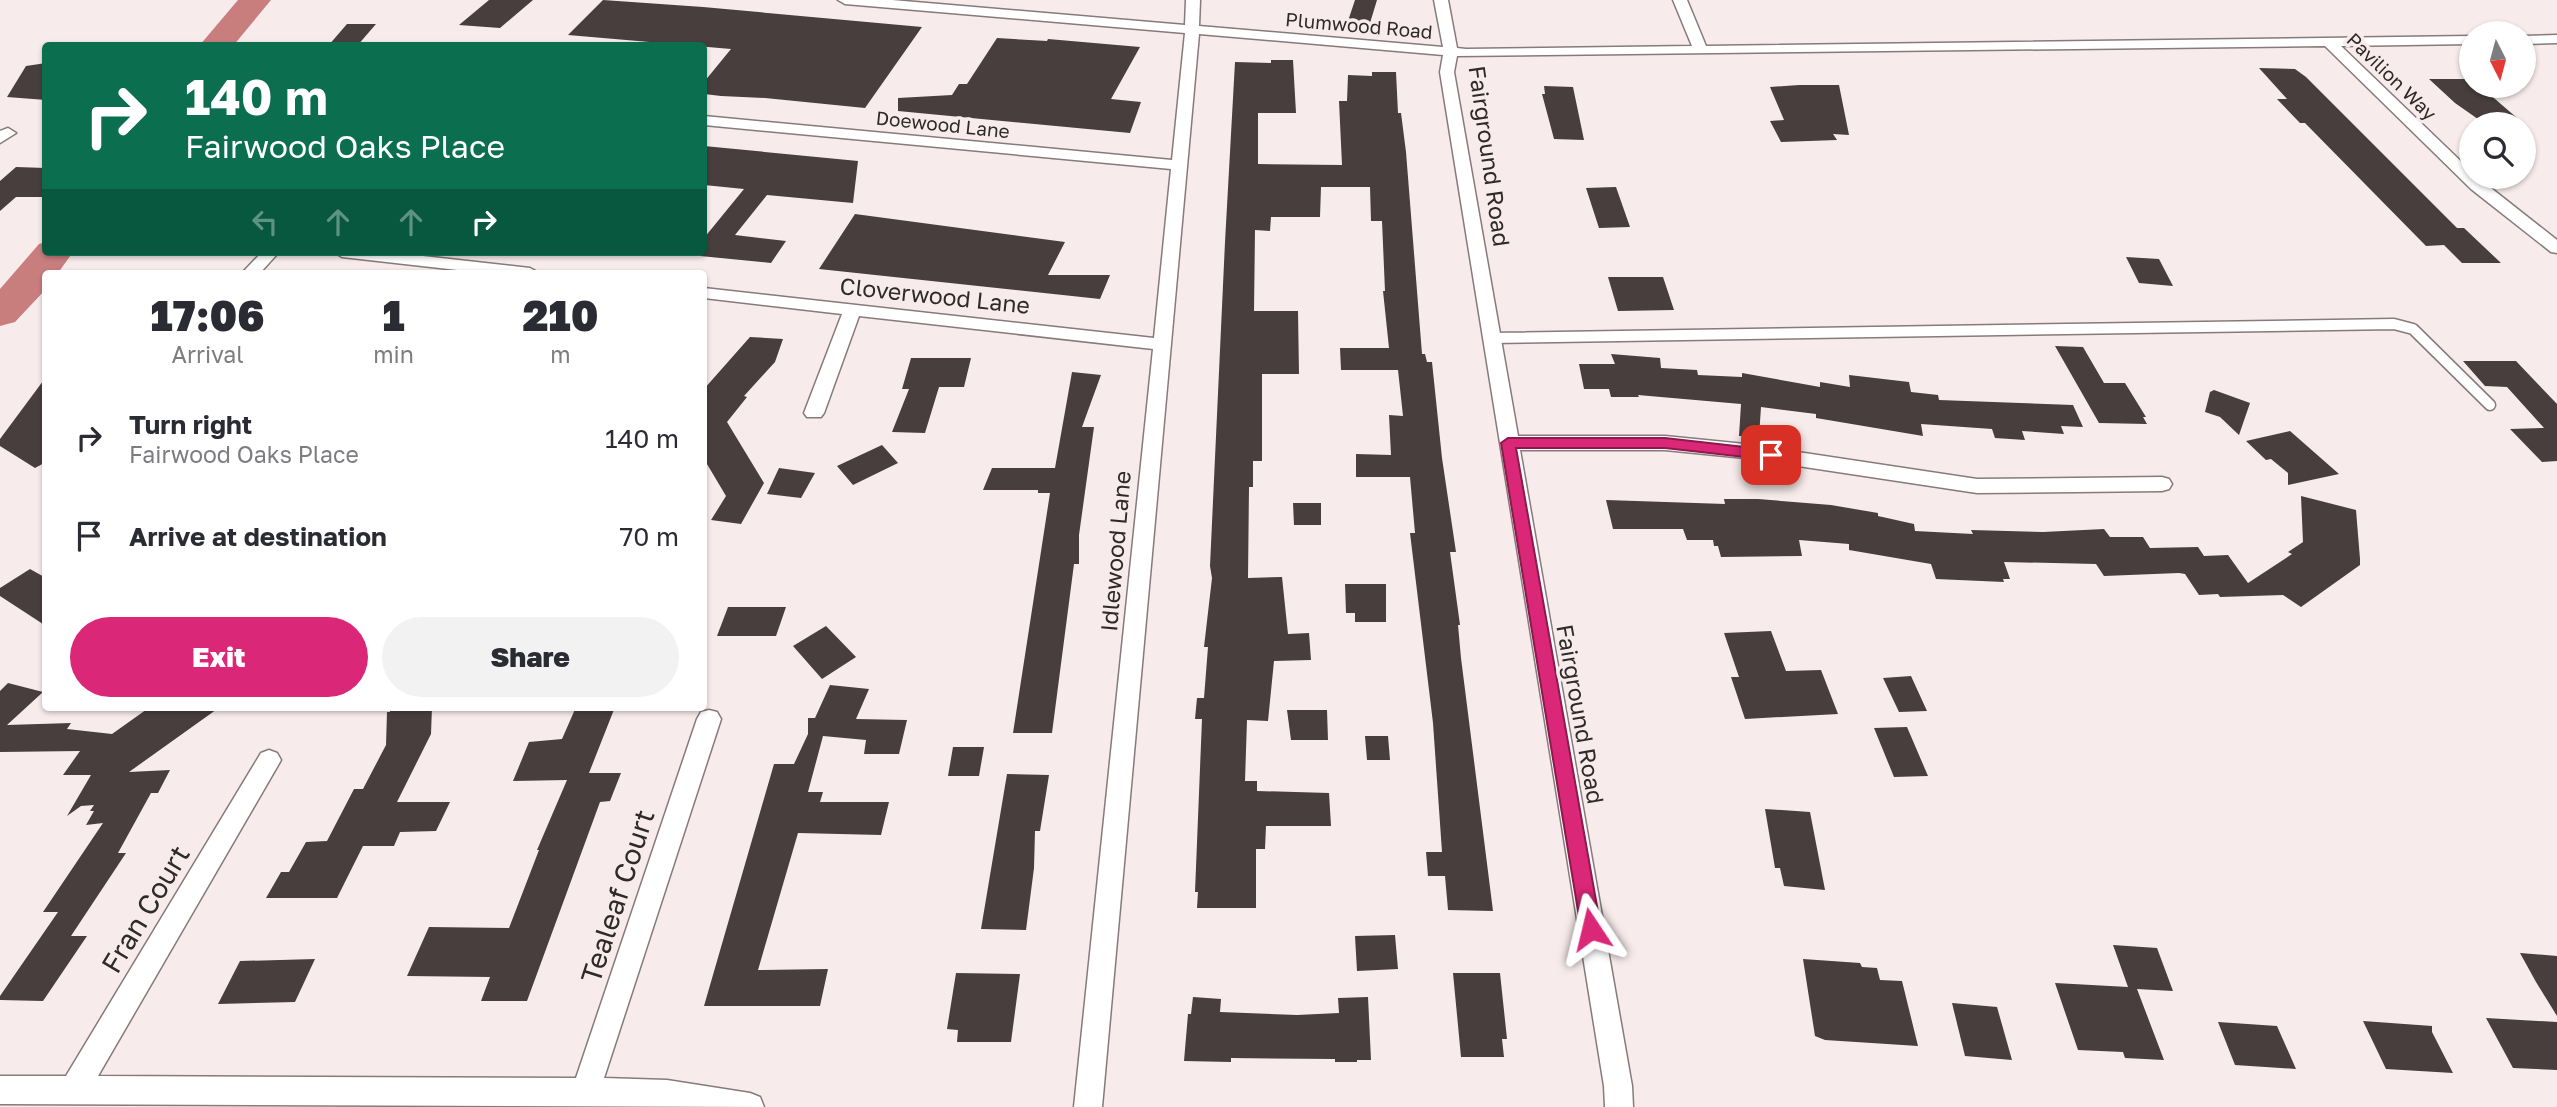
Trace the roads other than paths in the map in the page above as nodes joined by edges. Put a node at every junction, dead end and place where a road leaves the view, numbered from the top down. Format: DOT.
graph roads {
  1 [pos="845,0"];
  2 [pos="1193,0"];
  3 [pos="1441,0"];
  4 [pos="1680,0"];
  5 [pos="1192,30"];
  6 [pos="2459,40"];
  7 [pos="2536,40"];
  8 [pos="2557,40"];
  9 [pos="2328,41"];
  10 [pos="1700,48"];
  11 [pos="1451,52"];
  12 [pos="707,120"];
  13 [pos="1178,165"];
  14 [pos="2557,248"];
  15 [pos="267,256"];
  16 [pos="378,256"];
  17 [pos="254,270"];
  18 [pos="503,270"];
  19 [pos="707,293"];
  20 [pos="852,310"];
  21 [pos="1491,338"];
  22 [pos="1160,344"];
  23 [pos="2490,405"];
  24 [pos="814,413"];
  25 [pos="1508,443"];
  26 [pos="2162,484"];
  27 [pos="709,719"];
  28 [pos="269,760"];
  29 [pos="0,1090"];
  30 [pos="74,1090"];
  31 [pos="585,1092"];
  32 [pos="750,1107"];
  33 [pos="1088,1107"];
  34 [pos="1619,1107"];
  1 -- 5 [label="street, Plumwood Road"];
  2 -- 5 [label="street, Idlewood Lane"];
  3 -- 11 [label="street"];
  4 -- 10 [label="street"];
  5 -- 11 [label="street, Plumwood Road"];
  5 -- 13 [label="street, Idlewood Lane"];
  6 -- 9 [label="street, Fairground Road"];
  7 -- 8 [label="street"];
  9 -- 10 [label="street, Fairground Road"];
  9 -- 14 [label="street, Pavilion Way"];
  10 -- 11 [label="street, Fairground Road"];
  11 -- 21 [label="street, Fairground Road"];
  12 -- 13 [label="street, Doewood Lane"];
  13 -- 22 [label="street, Idlewood Lane"];
  15 -- 17 [label="street"];
  16 -- 18 [label="street"];
  19 -- 20 [label="street, Cloverwood Lane"];
  20 -- 22 [label="street, Cloverwood Lane"];
  20 -- 24 [label="street"];
  21 -- 23 [label="lane"];
  21 -- 25 [label="street, Fairground Road"];
  22 -- 33 [label="street, Idlewood Lane"];
  25 -- 26 [label="street"];
  25 -- 34 [label="street, Fairground Road"];
  27 -- 31 [label="street, Tealeaf Court"];
  28 -- 30 [label="street, Fran Court"];
  29 -- 30 [label="street"];
  30 -- 31 [label="street"];
  31 -- 32 [label="street"];
}
